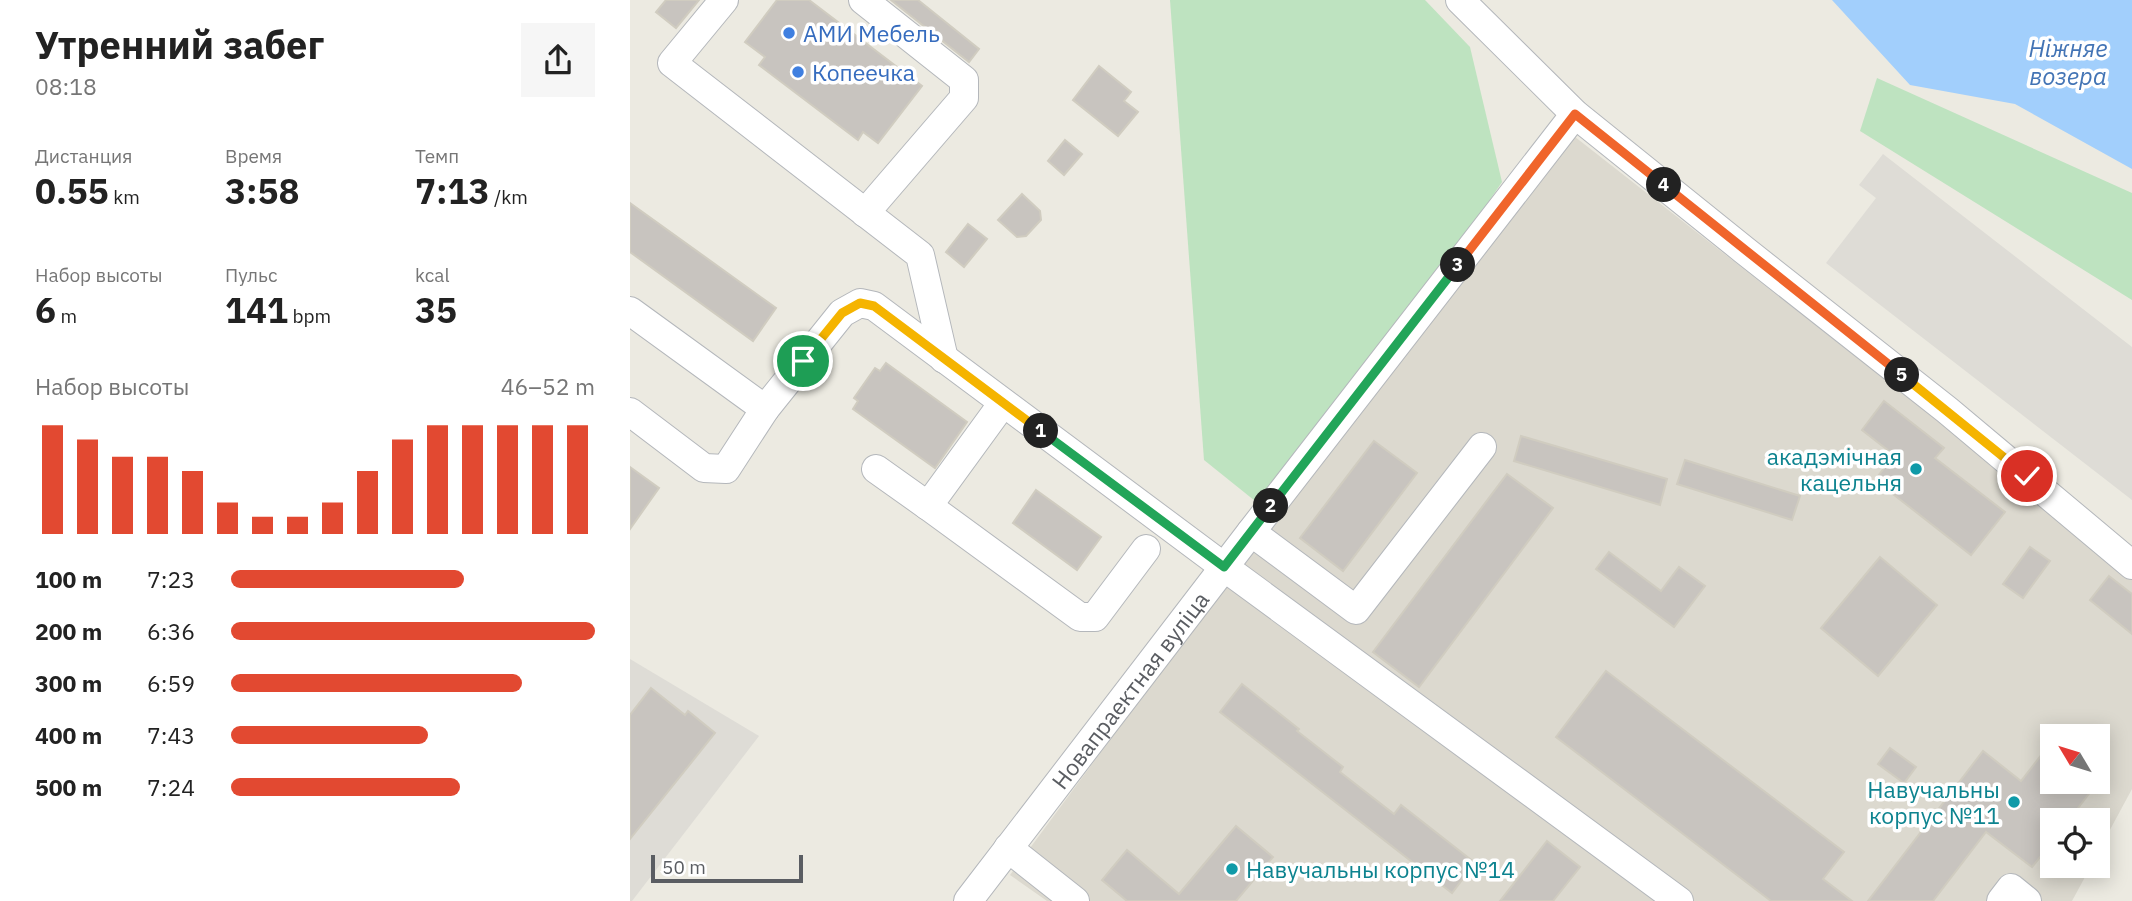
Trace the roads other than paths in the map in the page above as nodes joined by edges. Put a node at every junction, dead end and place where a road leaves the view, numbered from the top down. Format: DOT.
graph roads {
  1 [pos="724,0"];
  2 [pos="863,0"];
  3 [pos="1460,0"];
  4 [pos="1575,114"];
  5 [pos="865,213"];
  6 [pos="630,311"];
  7 [pos="944,359"];
  8 [pos="1003,403"];
  9 [pos="765,410"];
  10 [pos="630,412"];
  11 [pos="1482,447"];
  12 [pos="876,468"];
  13 [pos="928,506"];
  14 [pos="1251,532"];
  15 [pos="1146,549"];
  16 [pos="2132,565"];
  17 [pos="1224,567"];
  18 [pos="1008,848"];
  19 [pos="968,901"];
  20 [pos="1075,901"];
  21 [pos="1679,901"];
  22 [pos="2001,901"];
  23 [pos="2027,901"];
  1 -- 5 [label="street"];
  2 -- 5 [label="street"];
  3 -- 4 [label="street"];
  4 -- 14 [label="street, Новапраектная вуліца"];
  4 -- 16 [label="street"];
  5 -- 7 [label="street"];
  6 -- 9 [label="street"];
  7 -- 8 [label="street"];
  7 -- 9 [label="street"];
  8 -- 13 [label="street"];
  8 -- 17 [label="street"];
  9 -- 10 [label="street"];
  11 -- 14 [label="street"];
  12 -- 13 [label="street"];
  13 -- 15 [label="street"];
  14 -- 17 [label="street, Новапраектная вуліца"];
  17 -- 18 [label="street, Новапраектная вуліца"];
  17 -- 21 [label="street"];
  18 -- 19 [label="street, Новапраектная вуліца"];
  18 -- 20 [label="street"];
  22 -- 23 [label="street"];
}
